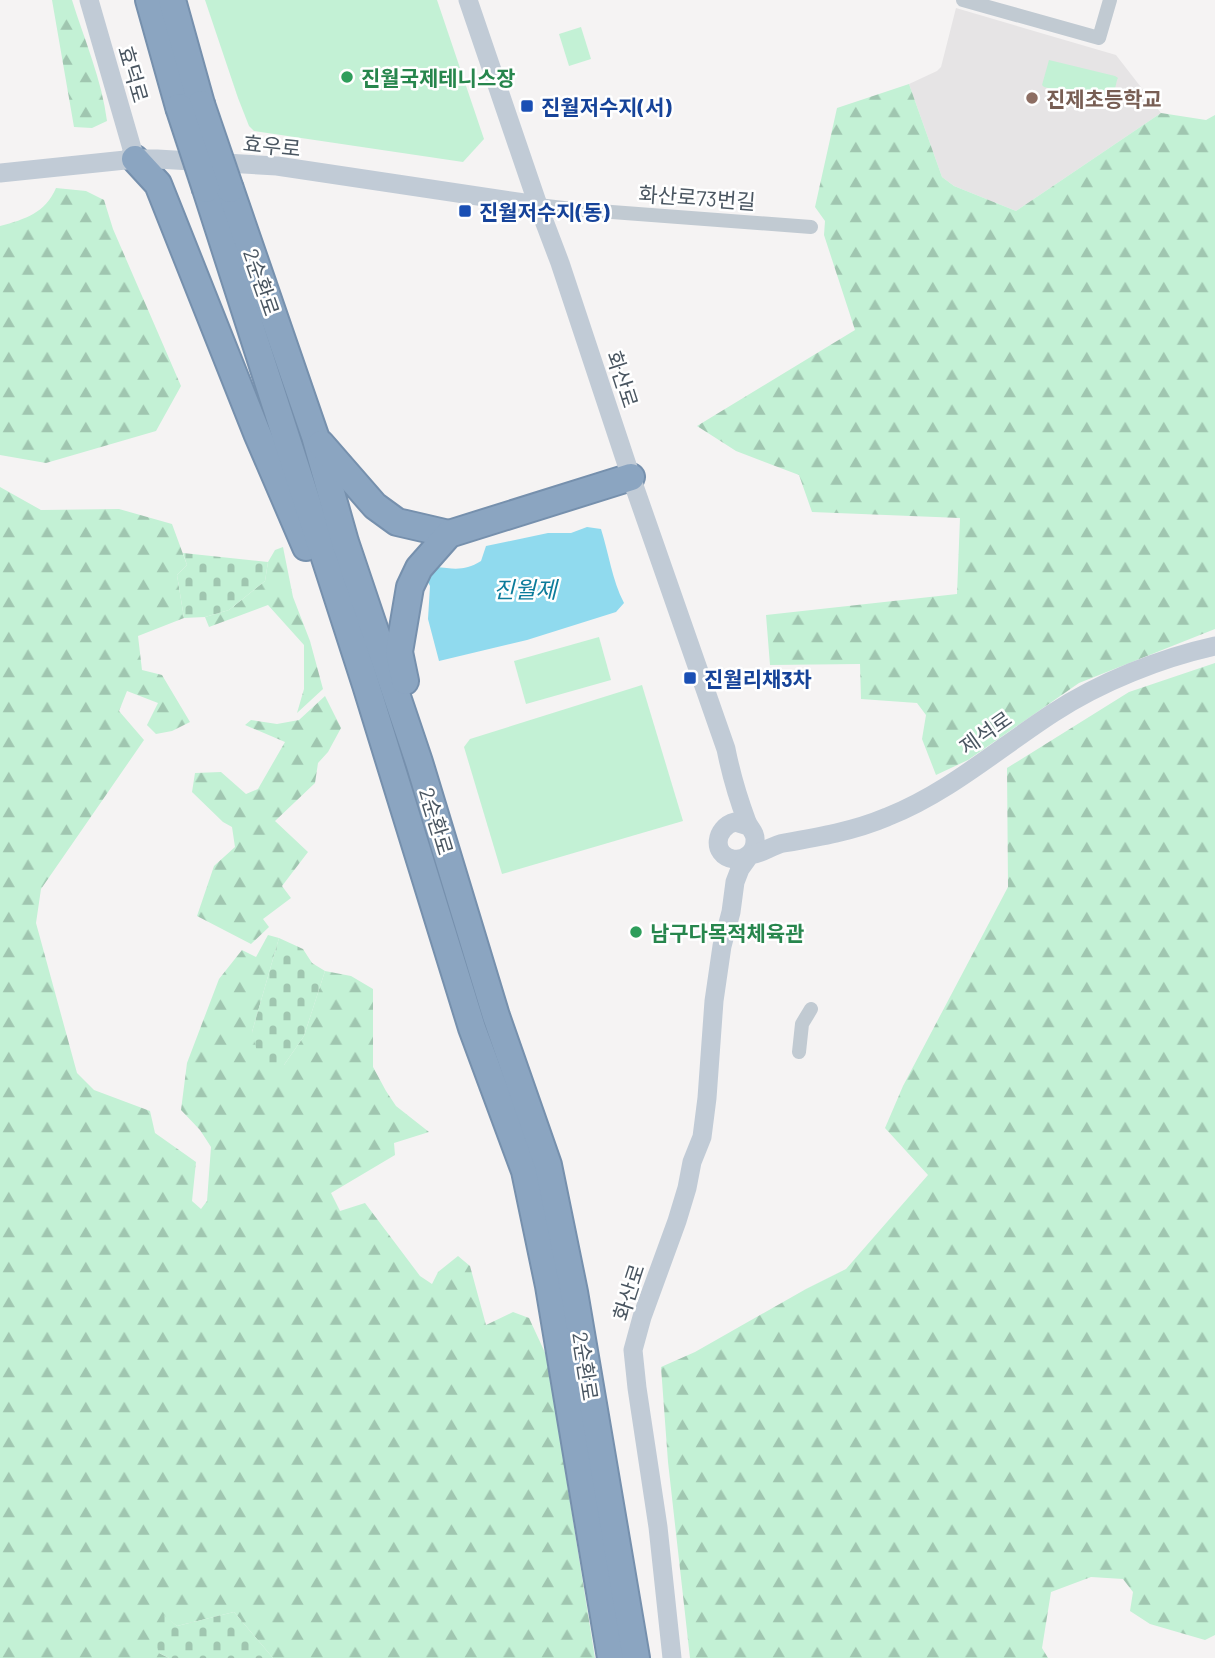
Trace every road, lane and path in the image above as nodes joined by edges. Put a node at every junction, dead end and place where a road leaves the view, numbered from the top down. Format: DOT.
graph roads {
  1 [pos="89,0"];
  2 [pos="149,0"];
  3 [pos="172,0"];
  4 [pos="468,0"];
  5 [pos="963,0"];
  6 [pos="1110,0"];
  7 [pos="190,106"];
  8 [pos="135,159"];
  9 [pos="0,173"];
  10 [pos="218,189"];
  11 [pos="538,205"];
  12 [pos="811,227"];
  13 [pos="314,436"];
  14 [pos="631,477"];
  15 [pos="446,536"];
  16 [pos="1215,646"];
  17 [pos="366,685"];
  18 [pos="419,762"];
  19 [pos="746,835"];
  20 [pos="723,854"];
  21 [pos="722,946"];
  22 [pos="811,1009"];
  23 [pos="799,1052"];
  24 [pos="611,1658"];
  25 [pos="636,1658"];
  26 [pos="672,1658"];
  1 -- 8 [label="main road, 효덕로"];
  2 -- 7 [label="highway, 2순환로"];
  3 -- 7 [label="highway, 2순환로"];
  4 -- 11 [label="main road, 화산로"];
  5 -- 6 [label="street"];
  7 -- 10 [label="highway, 2순환로, bridge"];
  8 -- 9 [label="main road, 효우로"];
  8 -- 11 [label="main road, 효우로"];
  8 -- 17 [label="highway"];
  10 -- 13 [label="highway, 2순환로"];
  10 -- 17 [label="highway, 2순환로"];
  11 -- 12 [label="street, 화산로73번길"];
  11 -- 14 [label="main road, 화산로"];
  13 -- 15 [label="highway"];
  13 -- 18 [label="highway, 2순환로"];
  14 -- 15 [label="highway"];
  14 -- 19 [label="main road, 화산로"];
  15 -- 18 [label="highway"];
  16 -- 19 [label="main road, 제석로"];
  17 -- 24 [label="highway, 2순환로"];
  18 -- 25 [label="highway, 2순환로"];
  19 -- 20 [label="main road"];
  19 -- 20 [label="main road"];
  19 -- 21 [label="main road"];
  20 -- 21 [label="main road"];
  21 -- 26 [label="main road, 화산로"];
  22 -- 23 [label="street"];
}
